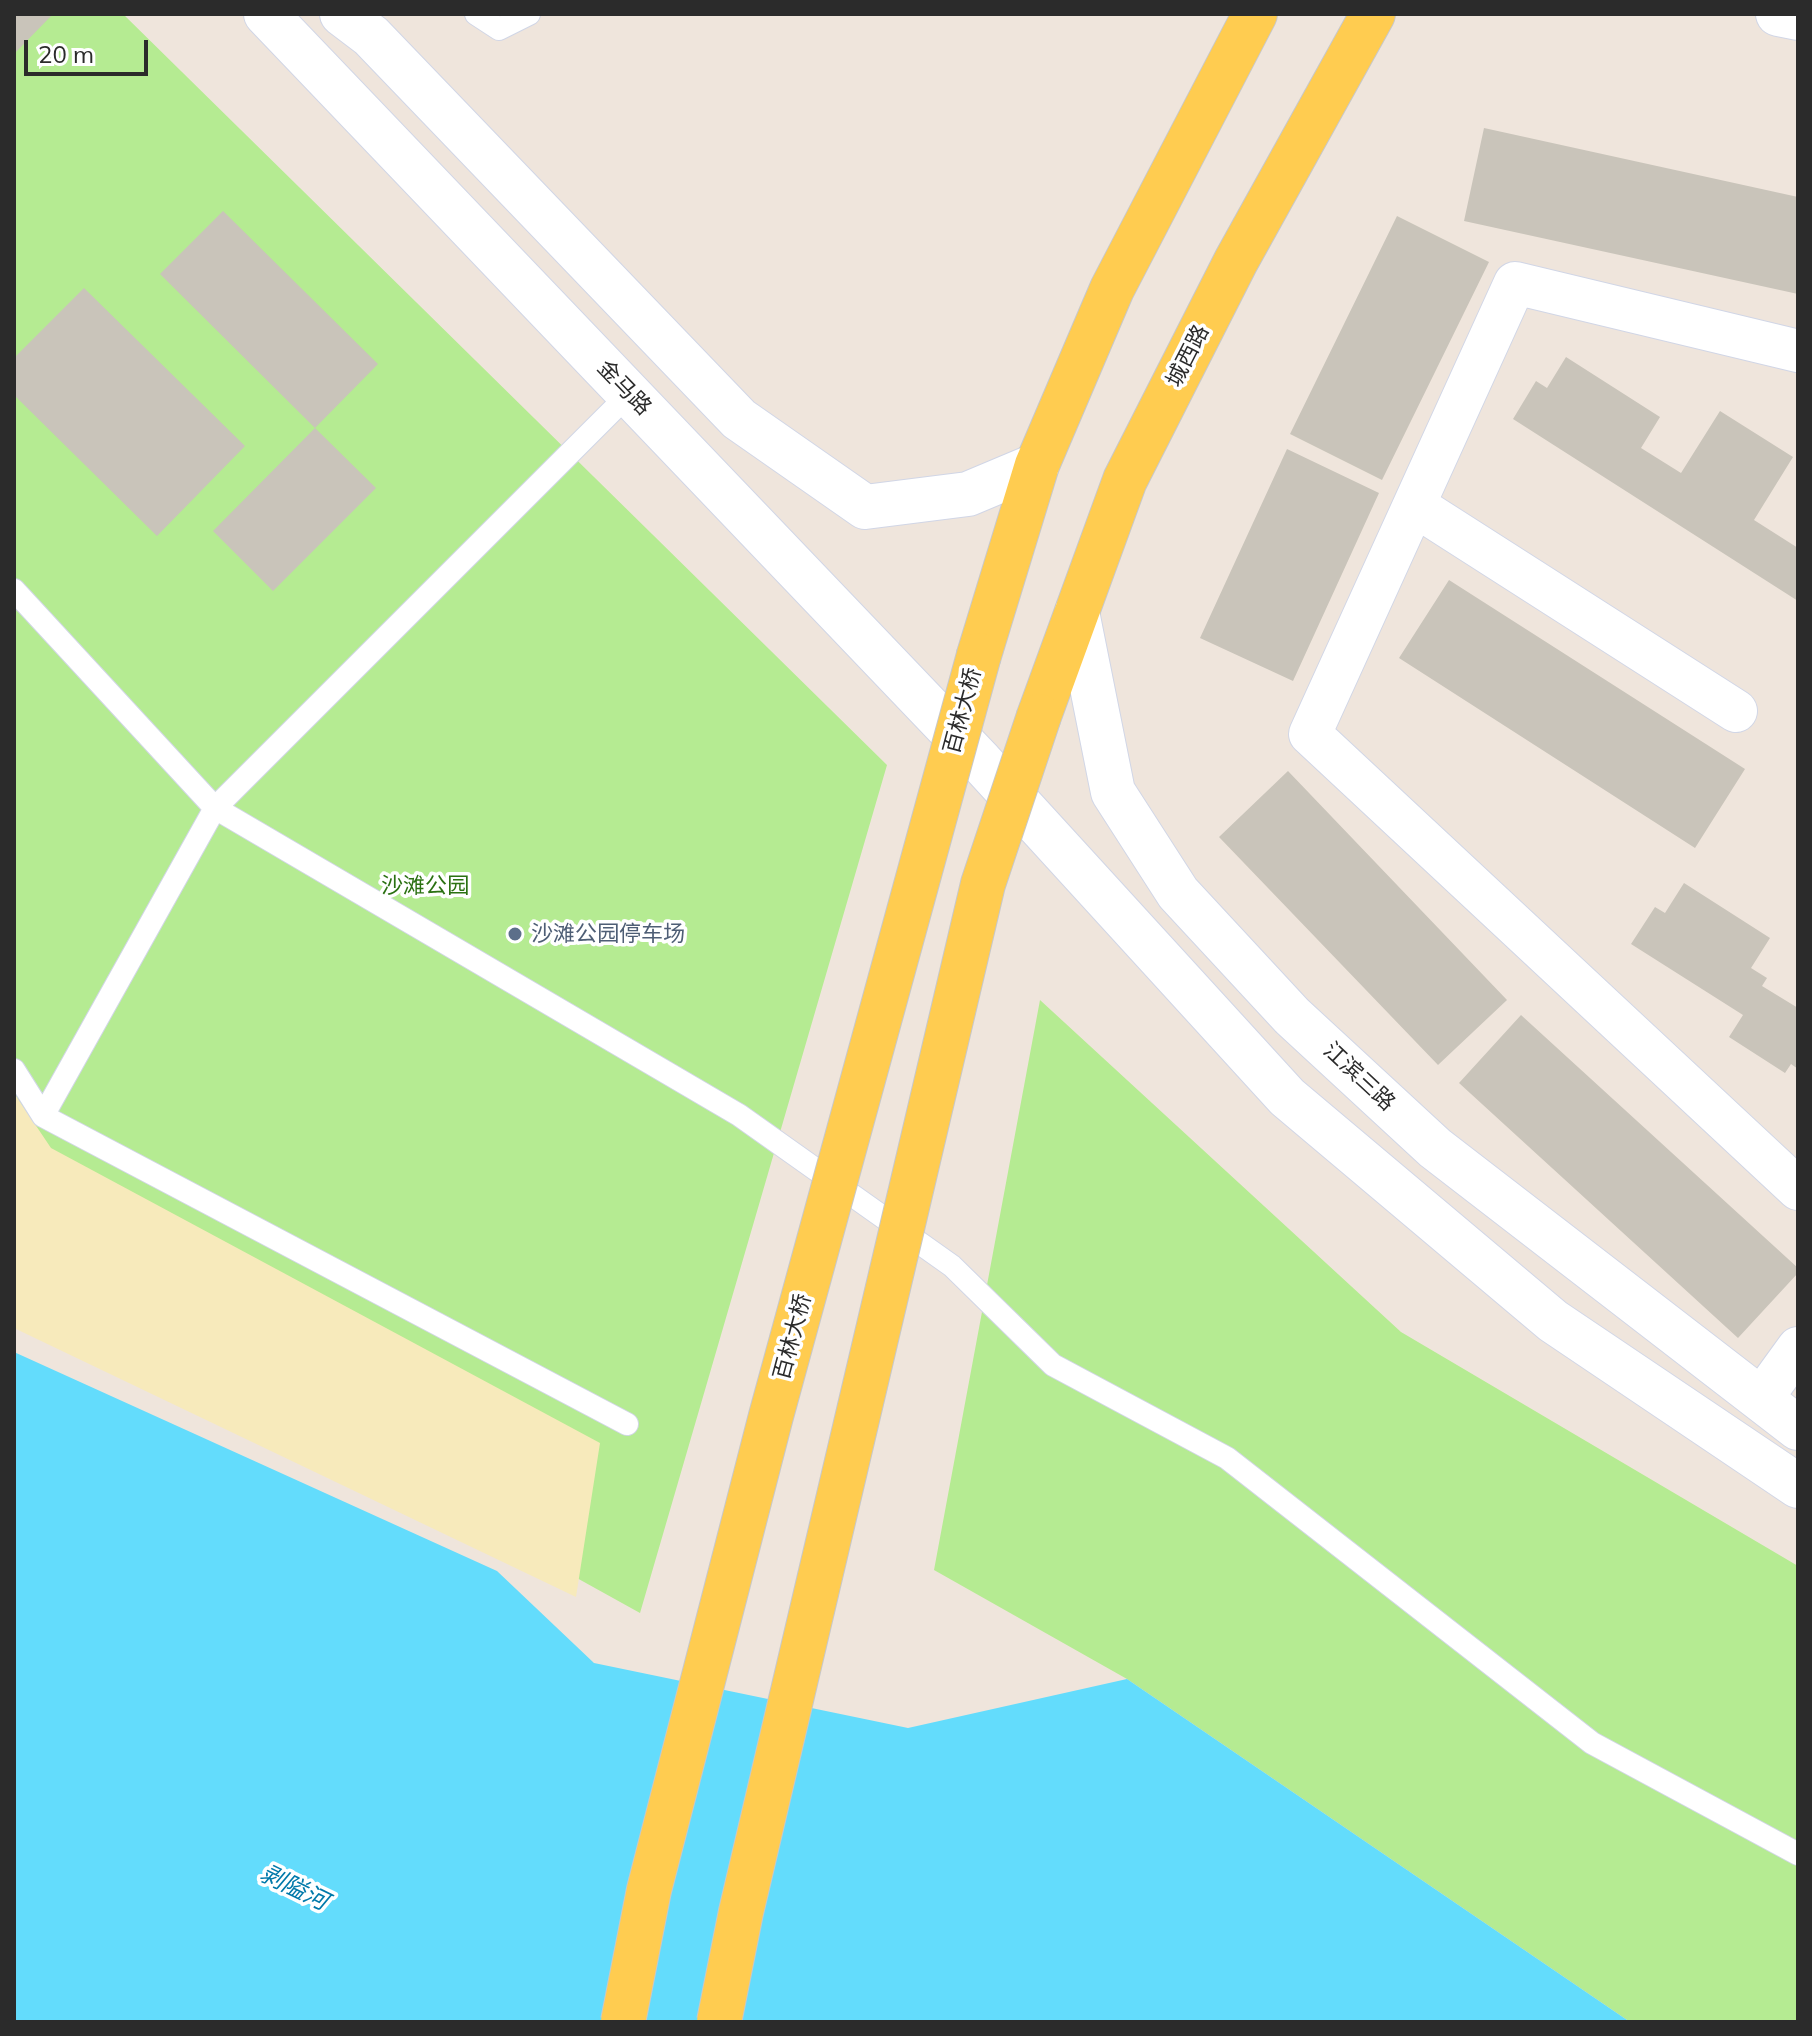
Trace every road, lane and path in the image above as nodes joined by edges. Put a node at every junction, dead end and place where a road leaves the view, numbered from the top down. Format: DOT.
graph roads {
  1 [pos="266,14"];
  2 [pos="342,14"];
  3 [pos="476,14"];
  4 [pos="529,14"];
  5 [pos="1255,14"];
  6 [pos="1373,14"];
  7 [pos="1778,14"];
  8 [pos="1798,18"];
  9 [pos="1798,351"];
  10 [pos="629,394"];
  11 [pos="1037,465"];
  12 [pos="1414,505"];
  13 [pos="14,590"];
  14 [pos="1077,612"];
  15 [pos="1736,711"];
  16 [pos="215,808"];
  17 [pos="14,1070"];
  18 [pos="43,1116"];
  19 [pos="1798,1189"];
  20 [pos="1798,1348"];
  21 [pos="1761,1399"];
  22 [pos="627,1424"];
  23 [pos="1798,1428"];
  24 [pos="1798,1486"];
  25 [pos="1798,1854"];
  26 [pos="623,2022"];
  27 [pos="719,2022"];
  1 -- 10 [label="main road, 金马路"];
  2 -- 11 [label="main road"];
  3 -- 4 [label="lane"];
  5 -- 11 [label="main road, 百林大桥"];
  6 -- 14 [label="main road, 城西路"];
  7 -- 8 [label="main road"];
  9 -- 12 [label="street"];
  10 -- 16 [label="lane"];
  10 -- 24 [label="main road, 金马路"];
  11 -- 26 [label="main road, 百林大桥, bridge"];
  12 -- 15 [label="street"];
  12 -- 19 [label="street"];
  13 -- 16 [label="lane"];
  14 -- 21 [label="main road, 江滨三路"];
  14 -- 27 [label="main road, 城西路, bridge"];
  16 -- 18 [label="lane"];
  16 -- 25 [label="lane"];
  17 -- 18 [label="lane"];
  18 -- 22 [label="lane"];
  20 -- 21 [label="street"];
  21 -- 23 [label="main road, 江滨三路"];
}
